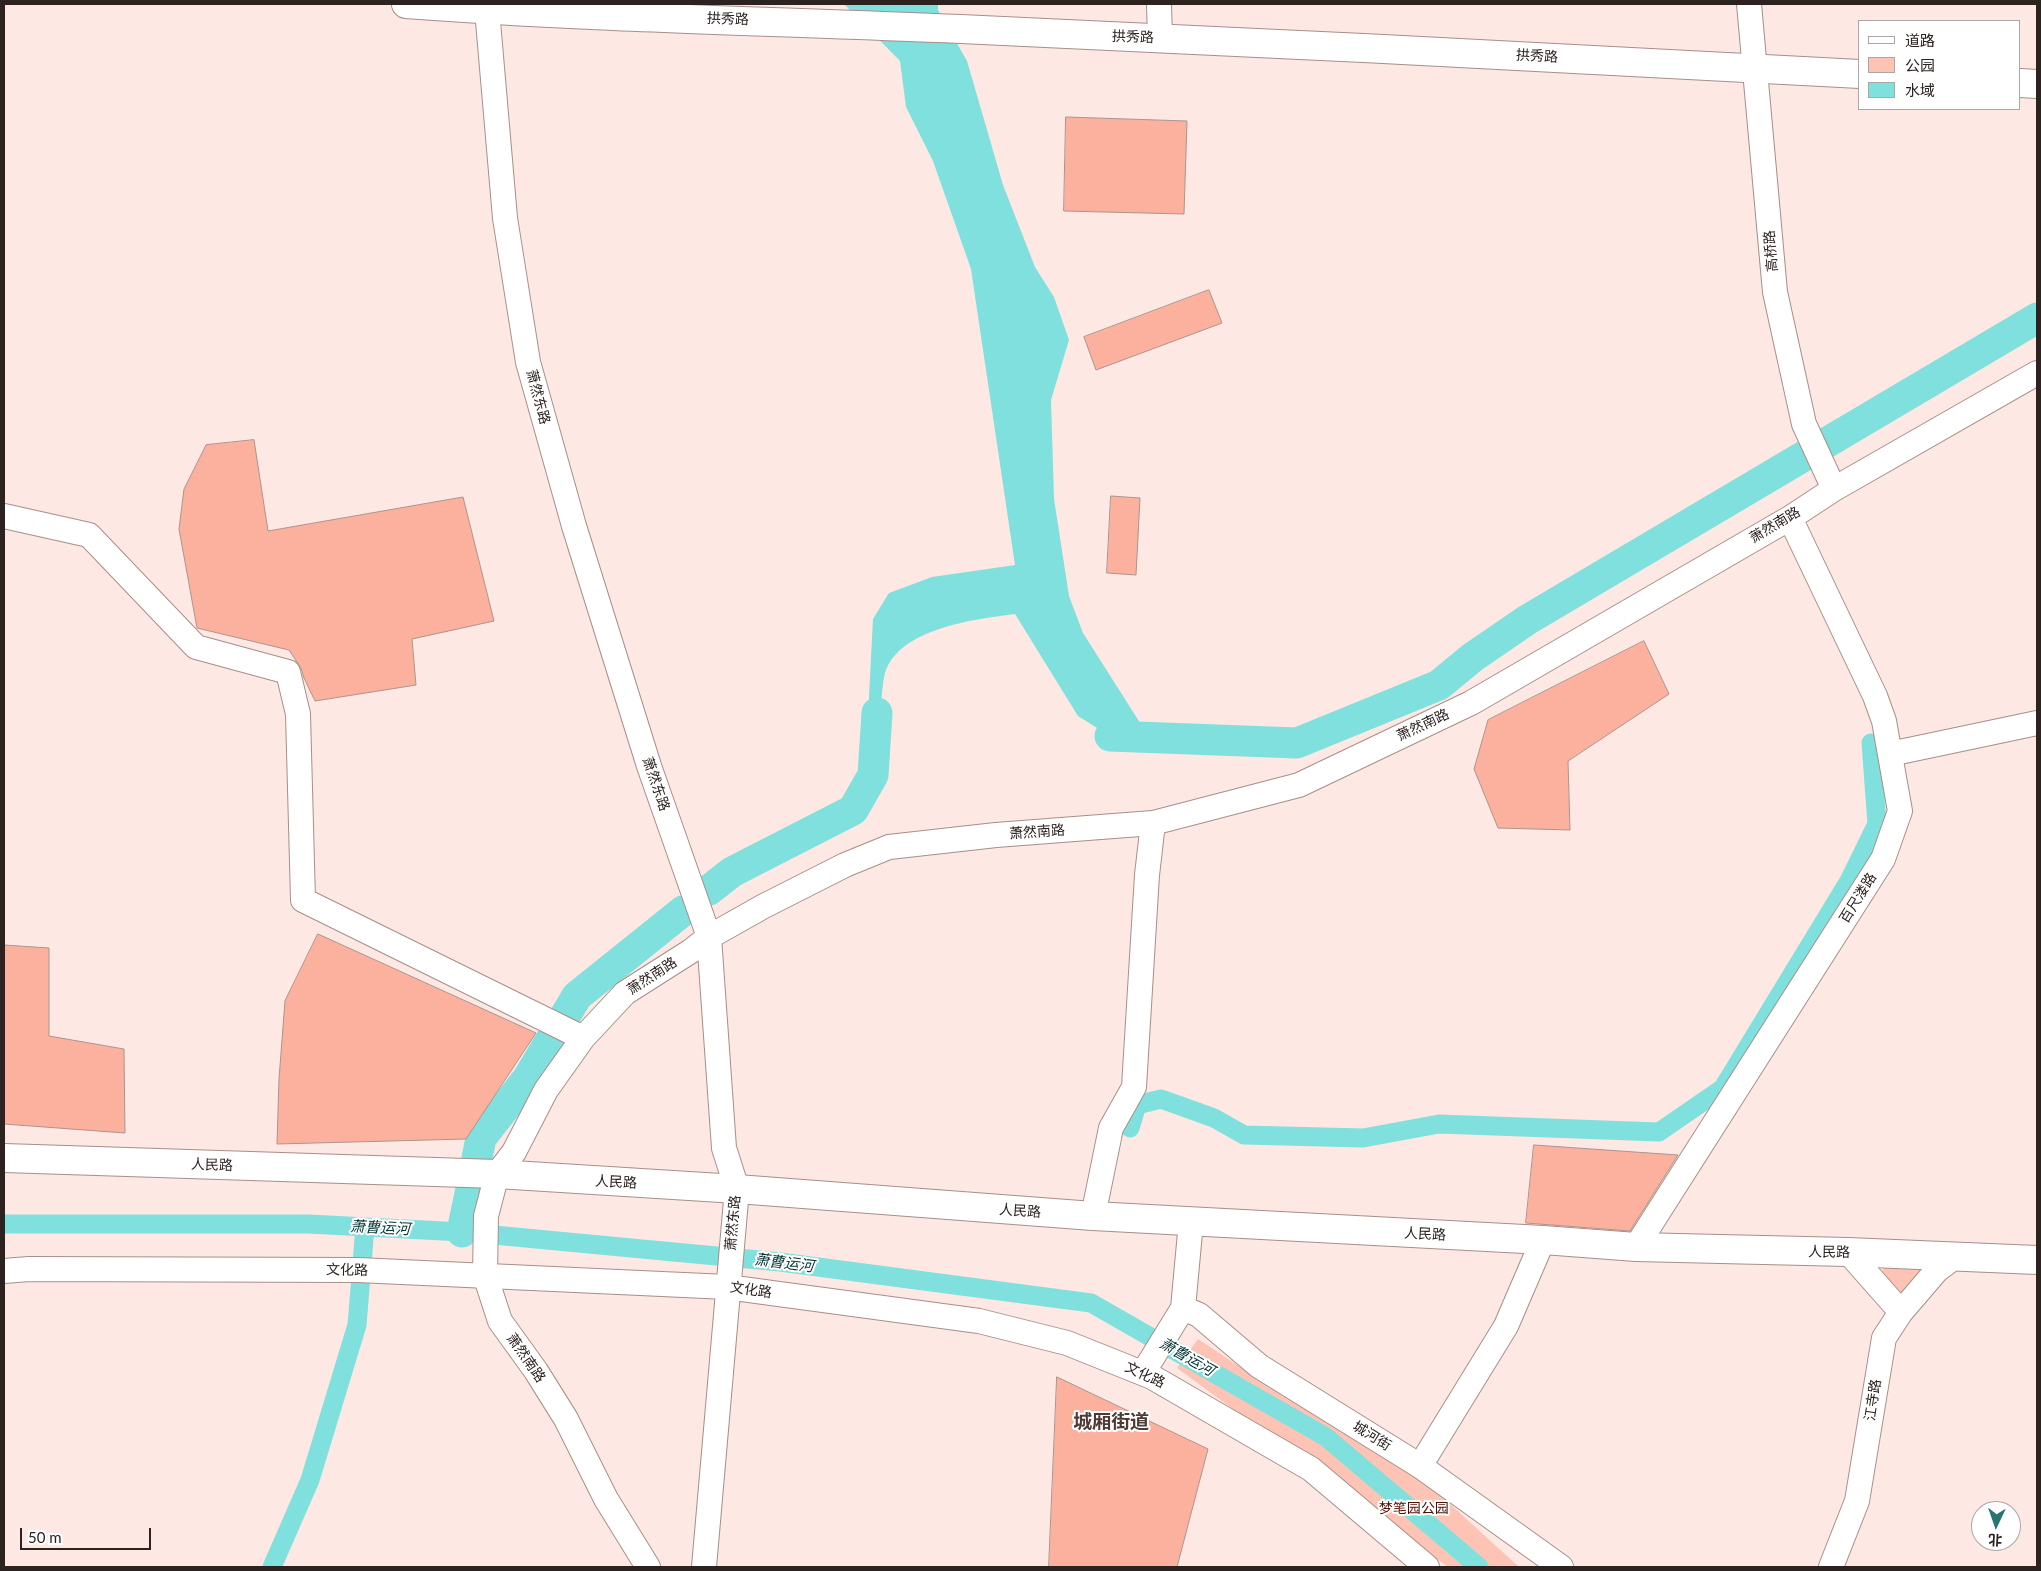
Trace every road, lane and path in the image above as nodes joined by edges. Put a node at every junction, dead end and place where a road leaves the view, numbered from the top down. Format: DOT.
graph roads {
  1 [pos="406,4"];
  2 [pos="1158,4"];
  3 [pos="1749,4"];
  4 [pos="487,10"];
  5 [pos="1160,38"];
  6 [pos="1756,68"];
  7 [pos="1858,74"];
  8 [pos="2021,83"];
  9 [pos="2037,84"];
  10 [pos="2037,373"];
  11 [pos="1834,489"];
  12 [pos="4,516"];
  13 [pos="1790,518"];
  14 [pos="2037,723"];
  15 [pos="1890,754"];
  16 [pos="1153,823"];
  17 [pos="709,937"];
  18 [pos="582,1038"];
  19 [pos="4,1158"];
  20 [pos="497,1174"];
  21 [pos="737,1189"];
  22 [pos="1093,1216"];
  23 [pos="1191,1222"];
  24 [pos="1543,1240"];
  25 [pos="1636,1247"];
  26 [pos="1848,1252"];
  27 [pos="1956,1256"];
  28 [pos="2037,1260"];
  29 [pos="485,1269"];
  30 [pos="4,1271"];
  31 [pos="728,1281"];
  32 [pos="1183,1308"];
  33 [pos="1901,1312"];
  34 [pos="1143,1373"];
  35 [pos="1420,1466"];
  36 [pos="648,1567"];
  37 [pos="704,1567"];
  38 [pos="1428,1567"];
  39 [pos="1561,1567"];
  40 [pos="1831,1567"];
  1 -- 4 [label="main road, 拱秀路"];
  2 -- 5 [label="street"];
  3 -- 6 [label="street, 高桥路"];
  4 -- 5 [label="main road, 拱秀路"];
  4 -- 17 [label="street, 萧然东路"];
  5 -- 6 [label="main road, 拱秀路"];
  6 -- 7 [label="main road, 拱秀路"];
  6 -- 11 [label="street, 高桥路"];
  8 -- 9 [label="main road"];
  10 -- 11 [label="street, 萧然南路"];
  11 -- 13 [label="street, 萧然南路"];
  12 -- 18 [label="street"];
  13 -- 15 [label="street, 百尺溇路"];
  13 -- 16 [label="street, 萧然南路"];
  14 -- 15 [label="street"];
  15 -- 25 [label="street, 百尺溇路"];
  16 -- 17 [label="street, 萧然南路"];
  16 -- 22 [label="street"];
  17 -- 18 [label="street, 萧然南路"];
  17 -- 21 [label="street, 萧然东路"];
  18 -- 20 [label="street, 萧然南路"];
  19 -- 20 [label="main road, 人民路"];
  20 -- 21 [label="main road, 人民路"];
  20 -- 29 [label="street, 萧然南路"];
  21 -- 22 [label="main road, 人民路"];
  21 -- 31 [label="street, 萧然东路"];
  22 -- 23 [label="main road, 人民路"];
  23 -- 24 [label="main road, 人民路"];
  23 -- 32 [label="street"];
  24 -- 25 [label="main road, 人民路"];
  24 -- 35 [label="street"];
  25 -- 26 [label="main road, 人民路"];
  26 -- 27 [label="main road, 人民路"];
  26 -- 33 [label="street"];
  27 -- 28 [label="main road, 人民路"];
  27 -- 33 [label="street, 江寺路"];
  29 -- 30 [label="street, 文化路"];
  29 -- 31 [label="street, 文化路"];
  29 -- 36 [label="street, 萧然南路"];
  31 -- 34 [label="street, 文化路"];
  31 -- 37 [label="street, 萧然东路"];
  32 -- 34 [label="street"];
  32 -- 35 [label="street, 城河街"];
  33 -- 40 [label="street, 江寺路"];
  34 -- 38 [label="street, 文化路"];
  35 -- 39 [label="street, 城河街"];
}
